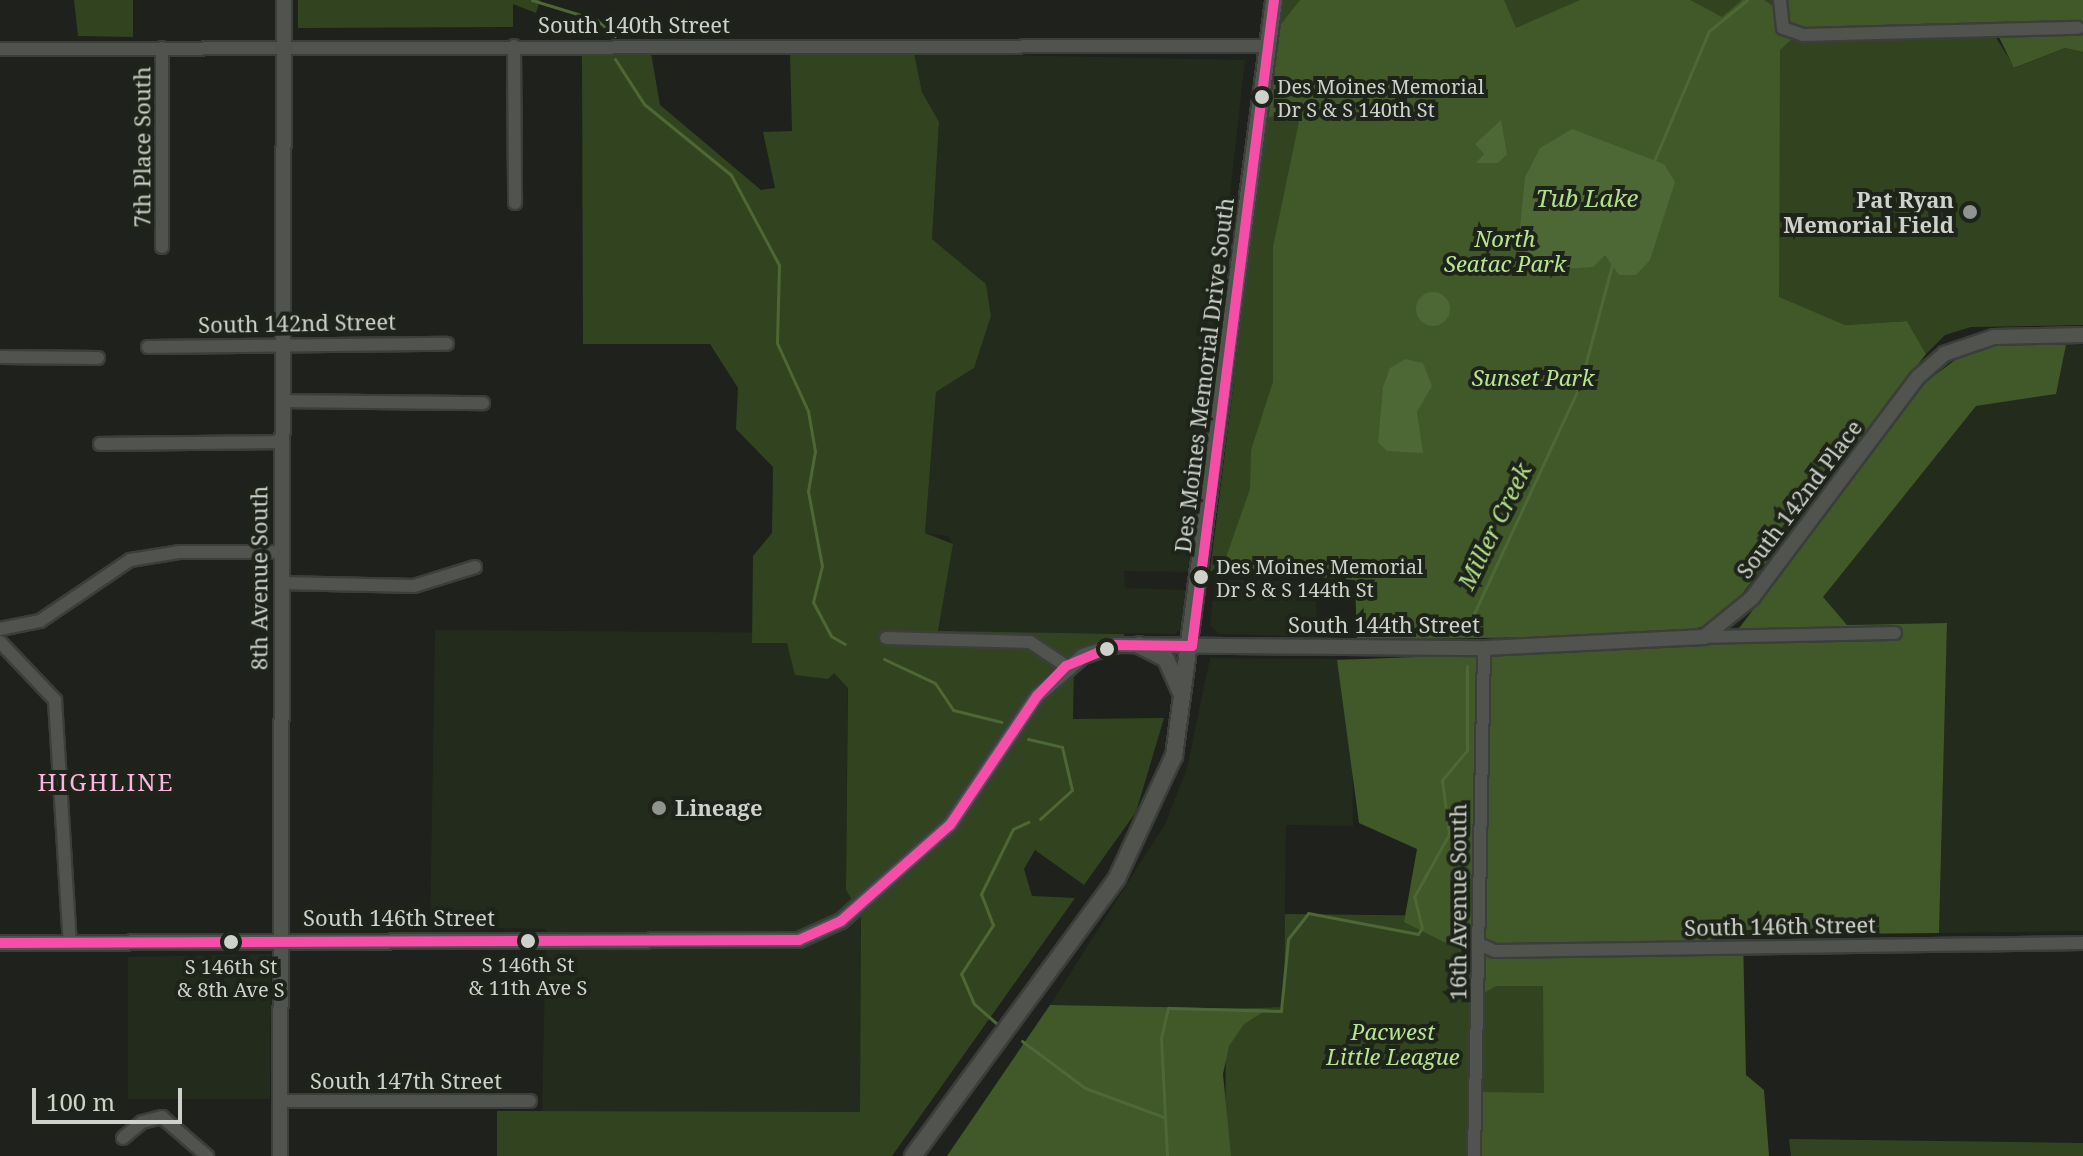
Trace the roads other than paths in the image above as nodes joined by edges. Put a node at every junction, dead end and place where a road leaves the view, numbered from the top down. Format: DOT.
graph roads {
  1 [pos="284,0"];
  2 [pos="1274,0"];
  3 [pos="1780,0"];
  4 [pos="2078,28"];
  5 [pos="514,46"];
  6 [pos="1268,46"];
  7 [pos="284,47"];
  8 [pos="162,48"];
  9 [pos="0,49"];
  10 [pos="515,203"];
  11 [pos="162,247"];
  12 [pos="2083,335"];
  13 [pos="282,344"];
  14 [pos="447,344"];
  15 [pos="148,347"];
  16 [pos="0,357"];
  17 [pos="98,358"];
  18 [pos="282,401"];
  19 [pos="483,403"];
  20 [pos="281,442"];
  21 [pos="100,444"];
  22 [pos="281,552"];
  23 [pos="475,567"];
  24 [pos="281,583"];
  25 [pos="0,629"];
  26 [pos="1895,633"];
  27 [pos="1704,637"];
  28 [pos="886,638"];
  29 [pos="0,642"];
  30 [pos="1139,645"];
  31 [pos="1192,646"];
  32 [pos="1484,648"];
  33 [pos="1066,666"];
  34 [pos="1183,699"];
  35 [pos="281,941"];
  36 [pos="70,942"];
  37 [pos="0,943"];
  38 [pos="2083,943"];
  39 [pos="1479,944"];
  40 [pos="281,1101"];
  41 [pos="530,1101"];
  42 [pos="123,1138"];
  43 [pos="207,1156"];
  44 [pos="280,1156"];
  45 [pos="913,1156"];
  46 [pos="1474,1156"];
  1 -- 7 [label="street, 8th Avenue South"];
  2 -- 6 [label="main road, Des Moines Memorial Drive South"];
  3 -- 4 [label="street"];
  5 -- 6 [label="street, South 140th Street"];
  5 -- 7 [label="street, South 140th Street"];
  5 -- 10 [label="street"];
  6 -- 31 [label="main road, Des Moines Memorial Drive South"];
  7 -- 8 [label="street, South 140th Street"];
  7 -- 13 [label="street, 8th Avenue South"];
  8 -- 9 [label="street, South 140th Street"];
  8 -- 11 [label="street, 7th Place South"];
  12 -- 27 [label="street, South 142nd Place"];
  13 -- 14 [label="street, South 142nd Street"];
  13 -- 15 [label="street, South 142nd Street"];
  13 -- 18 [label="street, 8th Avenue South"];
  16 -- 17 [label="street"];
  18 -- 19 [label="street"];
  18 -- 20 [label="street, 8th Avenue South"];
  20 -- 21 [label="street"];
  20 -- 22 [label="street, 8th Avenue South"];
  22 -- 24 [label="street, 8th Avenue South"];
  22 -- 25 [label="street"];
  23 -- 24 [label="street"];
  24 -- 35 [label="street, 8th Avenue South"];
  26 -- 27 [label="street, South 144th Street"];
  27 -- 32 [label="street, South 144th Street"];
  28 -- 33 [label="street"];
  29 -- 36 [label="street"];
  30 -- 31 [label="street, South 144th Street"];
  30 -- 33 [label="street, South 144th Street"];
  30 -- 34 [label="main road"];
  31 -- 32 [label="street, South 144th Street"];
  31 -- 34 [label="main road, Des Moines Memorial Drive South"];
  32 -- 39 [label="street, 16th Avenue South"];
  33 -- 35 [label="street, South 146th Street"];
  34 -- 45 [label="main road, Des Moines Memorial Drive South"];
  35 -- 36 [label="street, South 146th Street"];
  35 -- 40 [label="street, 8th Avenue South"];
  36 -- 37 [label="street, South 146th Street"];
  38 -- 39 [label="street, South 146th Street"];
  39 -- 46 [label="street, 16th Avenue South"];
  40 -- 41 [label="street, South 147th Street"];
  40 -- 44 [label="street, 8th Avenue South"];
  42 -- 43 [label="street"];
}
